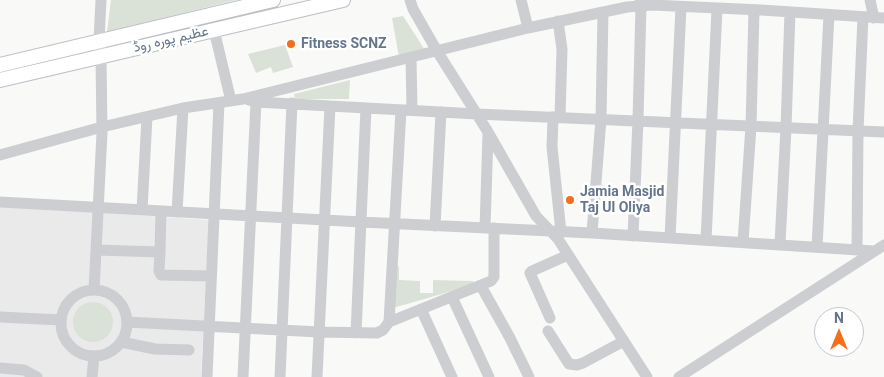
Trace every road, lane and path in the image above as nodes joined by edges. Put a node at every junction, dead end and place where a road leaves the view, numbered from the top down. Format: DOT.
graph roads {
  1 [pos="101,0"];
  2 [pos="273,0"];
  3 [pos="343,0"];
  4 [pos="410,0"];
  5 [pos="521,0"];
  6 [pos="671,0"];
  7 [pos="870,0"];
  8 [pos="644,4"];
  9 [pos="681,7"];
  10 [pos="758,7"];
  11 [pos="717,9"];
  12 [pos="603,12"];
  13 [pos="790,12"];
  14 [pos="829,15"];
  15 [pos="874,18"];
  16 [pos="558,22"];
  17 [pos="528,28"];
  18 [pos="214,30"];
  19 [pos="99,40"];
  20 [pos="437,51"];
  21 [pos="101,57"];
  22 [pos="411,58"];
  23 [pos="0,65"];
  24 [pos="0,80"];
  25 [pos="243,99"];
  26 [pos="225,102"];
  27 [pos="256,102"];
  28 [pos="292,104"];
  29 [pos="330,106"];
  30 [pos="183,108"];
  31 [pos="366,108"];
  32 [pos="406,110"];
  33 [pos="441,112"];
  34 [pos="477,114"];
  35 [pos="147,117"];
  36 [pos="556,117"];
  37 [pos="601,118"];
  38 [pos="638,120"];
  39 [pos="676,122"];
  40 [pos="711,124"];
  41 [pos="750,126"];
  42 [pos="102,127"];
  43 [pos="786,128"];
  44 [pos="823,130"];
  45 [pos="858,131"];
  46 [pos="488,132"];
  47 [pos="884,132"];
  48 [pos="0,156"];
  49 [pos="0,202"];
  50 [pos="98,208"];
  51 [pos="142,210"];
  52 [pos="161,211"];
  53 [pos="177,212"];
  54 [pos="214,215"];
  55 [pos="251,216"];
  56 [pos="287,218"];
  57 [pos="324,220"];
  58 [pos="361,222"];
  59 [pos="395,224"];
  60 [pos="435,226"];
  61 [pos="490,228"];
  62 [pos="556,232"];
  63 [pos="592,233"];
  64 [pos="633,236"];
  65 [pos="670,238"];
  66 [pos="706,240"];
  67 [pos="743,242"];
  68 [pos="780,244"];
  69 [pos="817,247"];
  70 [pos="879,248"];
  71 [pos="96,250"];
  72 [pos="857,250"];
  73 [pos="160,252"];
  74 [pos="568,255"];
  75 [pos="211,276"];
  76 [pos="481,286"];
  77 [pos="94,290"];
  78 [pos="452,297"];
  79 [pos="421,309"];
  80 [pos="0,317"];
  81 [pos="550,318"];
  82 [pos="61,320"];
  83 [pos="127,322"];
  84 [pos="389,322"];
  85 [pos="209,327"];
  86 [pos="246,328"];
  87 [pos="282,330"];
  88 [pos="548,331"];
  89 [pos="319,332"];
  90 [pos="356,333"];
  91 [pos="624,341"];
  92 [pos="121,342"];
  93 [pos="189,350"];
  94 [pos="94,356"];
  95 [pos="0,368"];
  96 [pos="38,377"];
  97 [pos="92,377"];
  98 [pos="207,377"];
  99 [pos="243,377"];
  100 [pos="280,377"];
  101 [pos="317,377"];
  102 [pos="452,377"];
  103 [pos="489,377"];
  104 [pos="528,377"];
  105 [pos="647,377"];
  106 [pos="679,377"];
  1 -- 19 [label="street"];
  2 -- 19 [label="main road, عظیم پورہ روڈ"];
  3 -- 18 [label="main road, عظیم پورہ روڈ"];
  4 -- 20 [label="street"];
  5 -- 17 [label="street"];
  6 -- 8 [label="street"];
  7 -- 15 [label="street"];
  8 -- 9 [label="street"];
  8 -- 12 [label="street"];
  8 -- 38 [label="street"];
  9 -- 11 [label="street"];
  9 -- 39 [label="street"];
  10 -- 11 [label="street"];
  10 -- 13 [label="street"];
  10 -- 41 [label="street"];
  11 -- 40 [label="street"];
  12 -- 16 [label="street"];
  12 -- 37 [label="street"];
  13 -- 14 [label="street"];
  13 -- 43 [label="street"];
  14 -- 15 [label="street"];
  14 -- 44 [label="street"];
  15 -- 45 [label="street"];
  16 -- 17 [label="street"];
  16 -- 36 [label="street"];
  17 -- 20 [label="street"];
  18 -- 21 [label="main road, عظیم پورہ روڈ"];
  18 -- 26 [label="street"];
  19 -- 21 [label="street"];
  19 -- 23 [label="main road, عظیم پورہ روڈ"];
  20 -- 22 [label="street"];
  20 -- 34 [label="street"];
  21 -- 24 [label="main road, عظیم پورہ روڈ"];
  21 -- 42 [label="street"];
  22 -- 25 [label="street"];
  22 -- 32 [label="street"];
  25 -- 26 [label="street"];
  25 -- 27 [label="street"];
  26 -- 30 [label="street"];
  26 -- 54 [label="street"];
  27 -- 28 [label="street"];
  27 -- 55 [label="street"];
  28 -- 29 [label="street"];
  28 -- 56 [label="street"];
  29 -- 31 [label="street"];
  29 -- 57 [label="street"];
  30 -- 35 [label="street"];
  30 -- 53 [label="street"];
  31 -- 32 [label="street"];
  31 -- 58 [label="street"];
  32 -- 33 [label="street"];
  32 -- 59 [label="street"];
  33 -- 34 [label="street"];
  33 -- 60 [label="street"];
  34 -- 36 [label="street"];
  34 -- 46 [label="street"];
  35 -- 42 [label="street"];
  35 -- 51 [label="street"];
  36 -- 37 [label="street"];
  36 -- 62 [label="street"];
  37 -- 38 [label="street"];
  37 -- 63 [label="street"];
  38 -- 39 [label="street"];
  38 -- 64 [label="street"];
  39 -- 40 [label="street"];
  39 -- 65 [label="street"];
  40 -- 41 [label="street"];
  40 -- 66 [label="street"];
  41 -- 43 [label="street"];
  41 -- 67 [label="street"];
  42 -- 48 [label="street"];
  42 -- 50 [label="street"];
  43 -- 44 [label="street"];
  43 -- 68 [label="street"];
  44 -- 45 [label="street"];
  44 -- 69 [label="street"];
  45 -- 47 [label="street"];
  45 -- 72 [label="street"];
  46 -- 61 [label="street"];
  46 -- 62 [label="street"];
  49 -- 50 [label="street"];
  50 -- 51 [label="street"];
  50 -- 71 [label="street"];
  51 -- 52 [label="street"];
  52 -- 53 [label="street"];
  52 -- 73 [label="street"];
  53 -- 54 [label="street"];
  54 -- 55 [label="street"];
  54 -- 75 [label="street"];
  55 -- 56 [label="street"];
  55 -- 86 [label="street"];
  56 -- 57 [label="street"];
  56 -- 87 [label="street"];
  57 -- 58 [label="street"];
  57 -- 89 [label="street"];
  58 -- 59 [label="street"];
  58 -- 90 [label="street"];
  59 -- 60 [label="street"];
  59 -- 84 [label="street"];
  60 -- 61 [label="street"];
  61 -- 62 [label="street"];
  61 -- 76 [label="street"];
  62 -- 63 [label="street"];
  62 -- 74 [label="street"];
  63 -- 64 [label="street"];
  64 -- 65 [label="street"];
  65 -- 66 [label="street"];
  66 -- 67 [label="street"];
  67 -- 68 [label="street"];
  68 -- 69 [label="street"];
  69 -- 72 [label="street"];
  70 -- 72 [label="street"];
  70 -- 106 [label="street"];
  71 -- 73 [label="street"];
  71 -- 77 [label="street"];
  73 -- 75 [label="street"];
  74 -- 81 [label="street"];
  74 -- 91 [label="street"];
  75 -- 85 [label="street"];
  76 -- 78 [label="street"];
  76 -- 104 [label="street"];
  77 -- 82 [label="street"];
  77 -- 83 [label="street"];
  78 -- 79 [label="street"];
  78 -- 103 [label="street"];
  79 -- 84 [label="street"];
  79 -- 102 [label="street"];
  80 -- 82 [label="street"];
  82 -- 94 [label="street"];
  83 -- 85 [label="street"];
  83 -- 92 [label="street"];
  84 -- 90 [label="street"];
  85 -- 86 [label="street"];
  85 -- 98 [label="street"];
  86 -- 87 [label="street"];
  86 -- 99 [label="street"];
  87 -- 89 [label="street"];
  87 -- 100 [label="street"];
  88 -- 91 [label="street"];
  89 -- 90 [label="street"];
  89 -- 101 [label="street"];
  91 -- 105 [label="street"];
  92 -- 93 [label="street"];
  92 -- 94 [label="street"];
  94 -- 97 [label="street"];
  95 -- 96 [label="street"];
}
